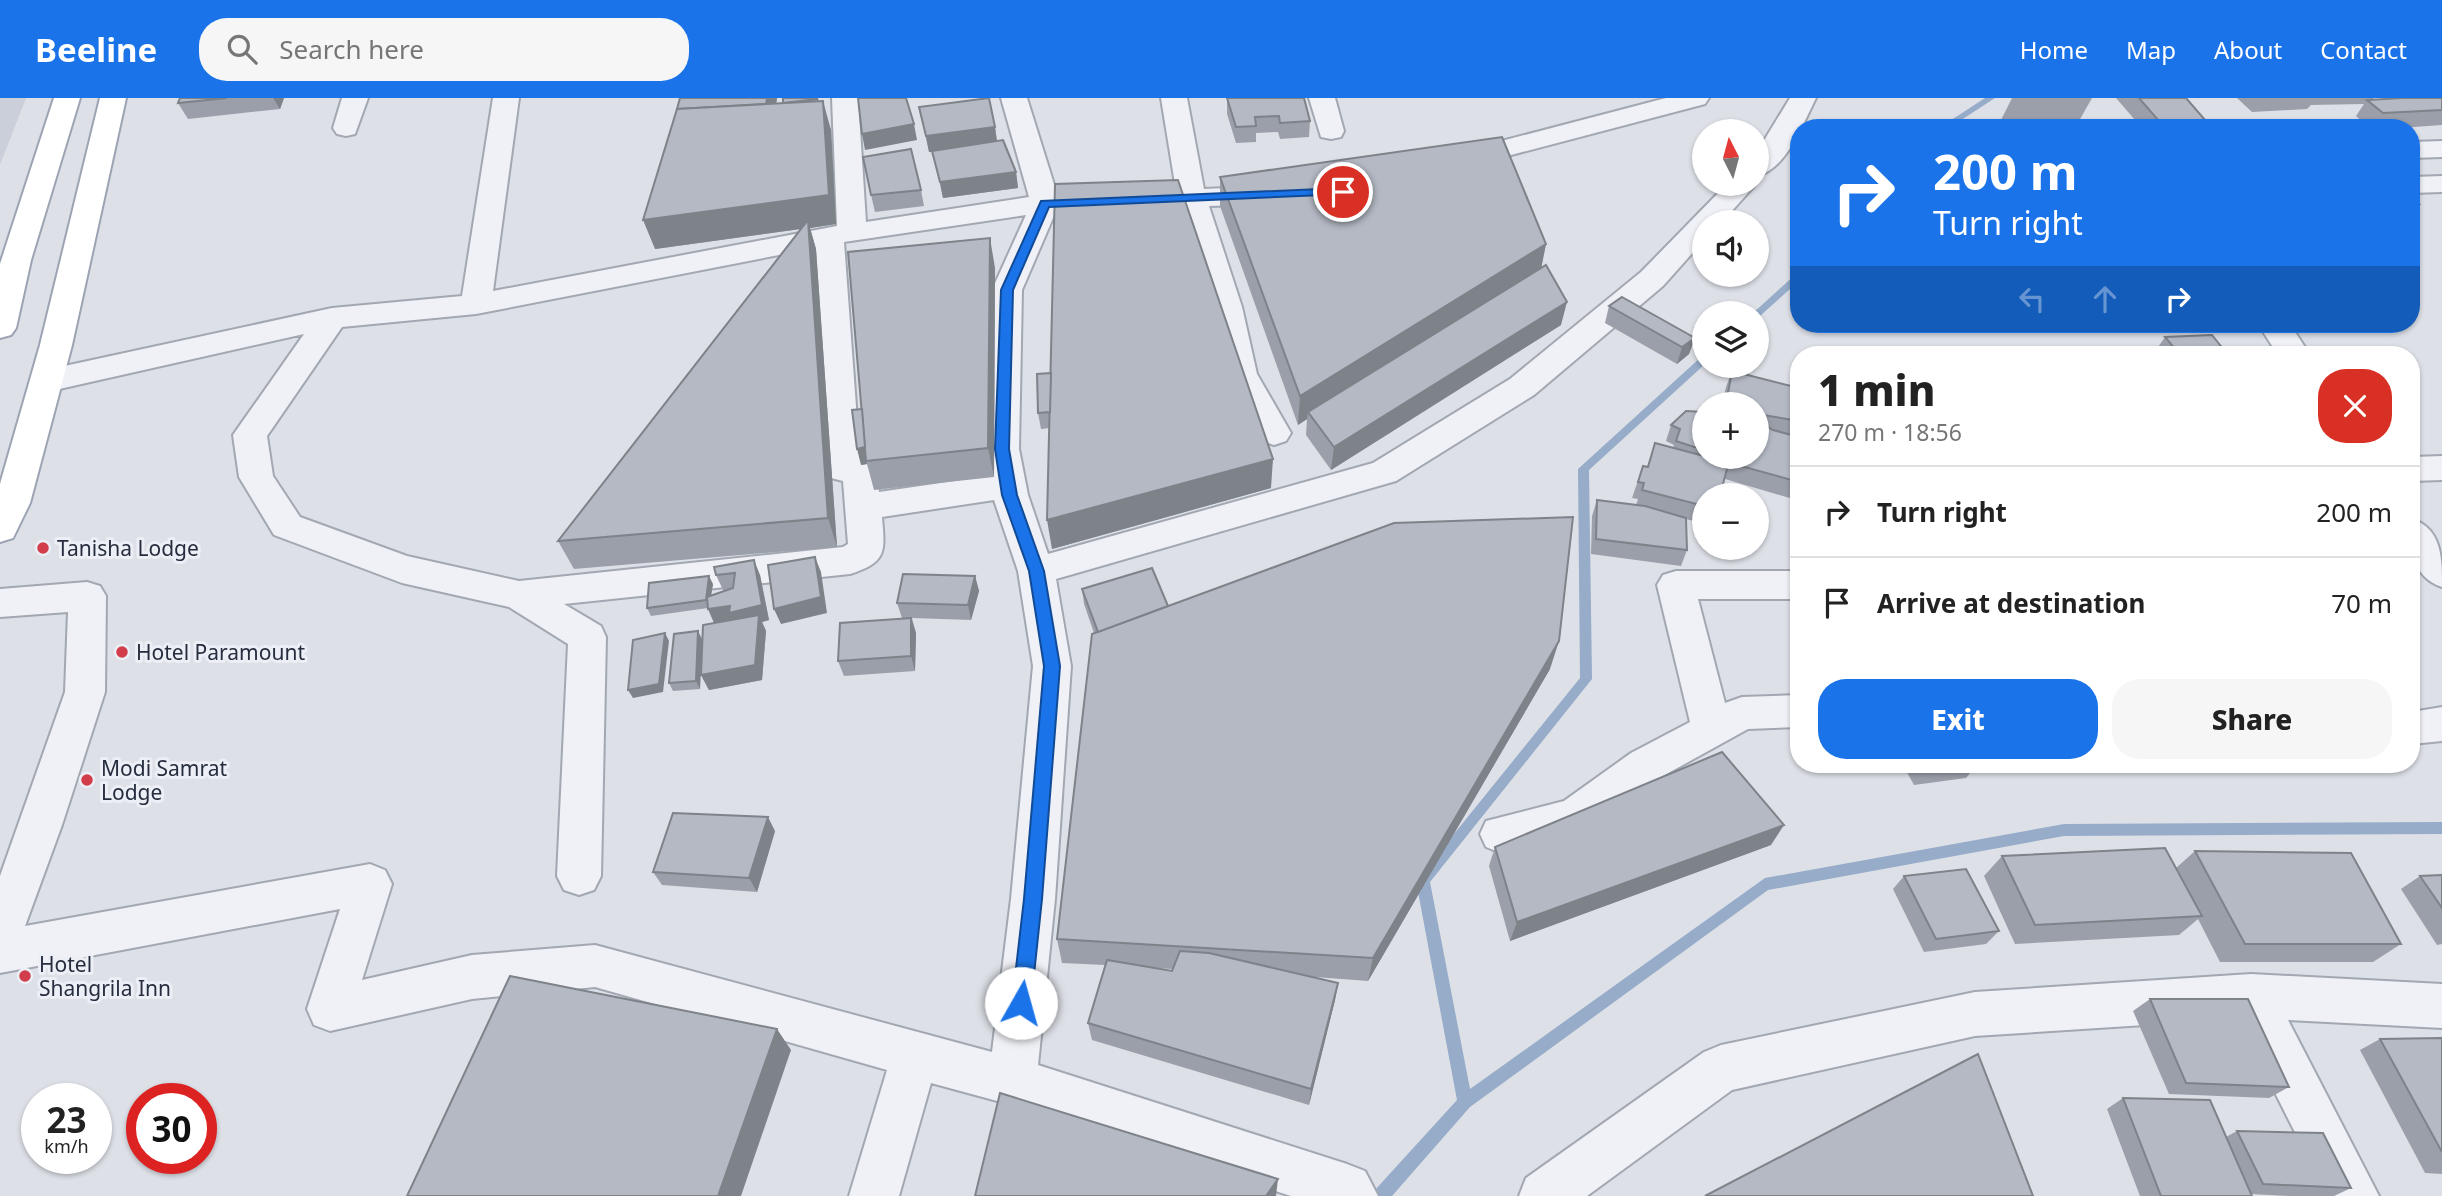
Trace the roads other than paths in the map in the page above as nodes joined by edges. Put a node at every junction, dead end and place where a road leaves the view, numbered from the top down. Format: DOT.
graph roads {
  1 [pos="67,98"];
  2 [pos="113,98"];
  3 [pos="355,98"];
  4 [pos="506,98"];
  5 [pos="845,98"];
  6 [pos="1014,98"];
  7 [pos="1174,98"];
  8 [pos="1322,98"];
  9 [pos="1696,98"];
  10 [pos="1803,98"];
  11 [pos="1791,119"];
  12 [pos="1790,121"];
  13 [pos="346,128"];
  14 [pos="1331,131"];
  15 [pos="2442,149"];
  16 [pos="2420,150"];
  17 [pos="1769,155"];
  18 [pos="1434,168"];
  19 [pos="2442,184"];
  20 [pos="2420,185"];
  21 [pos="1301,194"];
  22 [pos="1731,196"];
  23 [pos="1192,198"];
  24 [pos="1045,203"];
  25 [pos="1717,210"];
  26 [pos="841,234"];
  27 [pos="1692,237"];
  28 [pos="476,304"];
  29 [pos="332,318"];
  30 [pos="0,328"];
  31 [pos="46,381"];
  32 [pos="1274,433"];
  33 [pos="2442,468"];
  34 [pos="2420,469"];
  35 [pos="1008,486"];
  36 [pos="863,507"];
  37 [pos="0,529"];
  38 [pos="2420,544"];
  39 [pos="1036,571"];
  40 [pos="2442,573"];
  41 [pos="2442,583"];
  42 [pos="2420,584"];
  43 [pos="1790,585"];
  44 [pos="519,595"];
  45 [pos="0,603"];
  46 [pos="1790,712"];
  47 [pos="2442,724"];
  48 [pos="2420,727"];
  49 [pos="1712,729"];
  50 [pos="1501,834"];
  51 [pos="579,876"];
  52 [pos="0,934"];
  53 [pos="0,952"];
  54 [pos="2251,996"];
  55 [pos="2442,1006"];
  56 [pos="915,1055"];
  57 [pos="1012,1080"];
  58 [pos="1350,1193"];
  59 [pos="874,1196"];
  60 [pos="1544,1196"];
  61 [pos="2354,1196"];
  1 -- 30 [label="main road"];
  2 -- 31 [label="main road"];
  3 -- 13 [label="street"];
  4 -- 28 [label="street"];
  5 -- 26 [label="street"];
  6 -- 24 [label="street"];
  7 -- 23 [label="street"];
  8 -- 14 [label="street"];
  9 -- 18 [label="street"];
  10 -- 11 [label="street"];
  12 -- 17 [label="street"];
  15 -- 16 [label="street"];
  19 -- 20 [label="street"];
  21 -- 23 [label="street"];
  22 -- 25 [label="street"];
  23 -- 24 [label="street"];
  23 -- 32 [label="street"];
  24 -- 26 [label="street"];
  24 -- 35 [label="street"];
  26 -- 28 [label="street"];
  26 -- 36 [label="street"];
  27 -- 39 [label="street"];
  28 -- 29 [label="street"];
  29 -- 31 [label="street"];
  29 -- 44 [label="street"];
  31 -- 37 [label="main road"];
  33 -- 34 [label="street"];
  35 -- 36 [label="street"];
  35 -- 39 [label="street"];
  36 -- 44 [label="street"];
  38 -- 40 [label="street"];
  39 -- 57 [label="street"];
  41 -- 42 [label="street"];
  43 -- 49 [label="street"];
  44 -- 51 [label="street"];
  45 -- 52 [label="street"];
  46 -- 49 [label="street"];
  47 -- 48 [label="street"];
  49 -- 50 [label="street"];
  53 -- 56 [label="street"];
  54 -- 55 [label="street"];
  54 -- 60 [label="street"];
  54 -- 61 [label="street"];
  56 -- 57 [label="street"];
  56 -- 59 [label="street"];
  57 -- 58 [label="street"];
}
